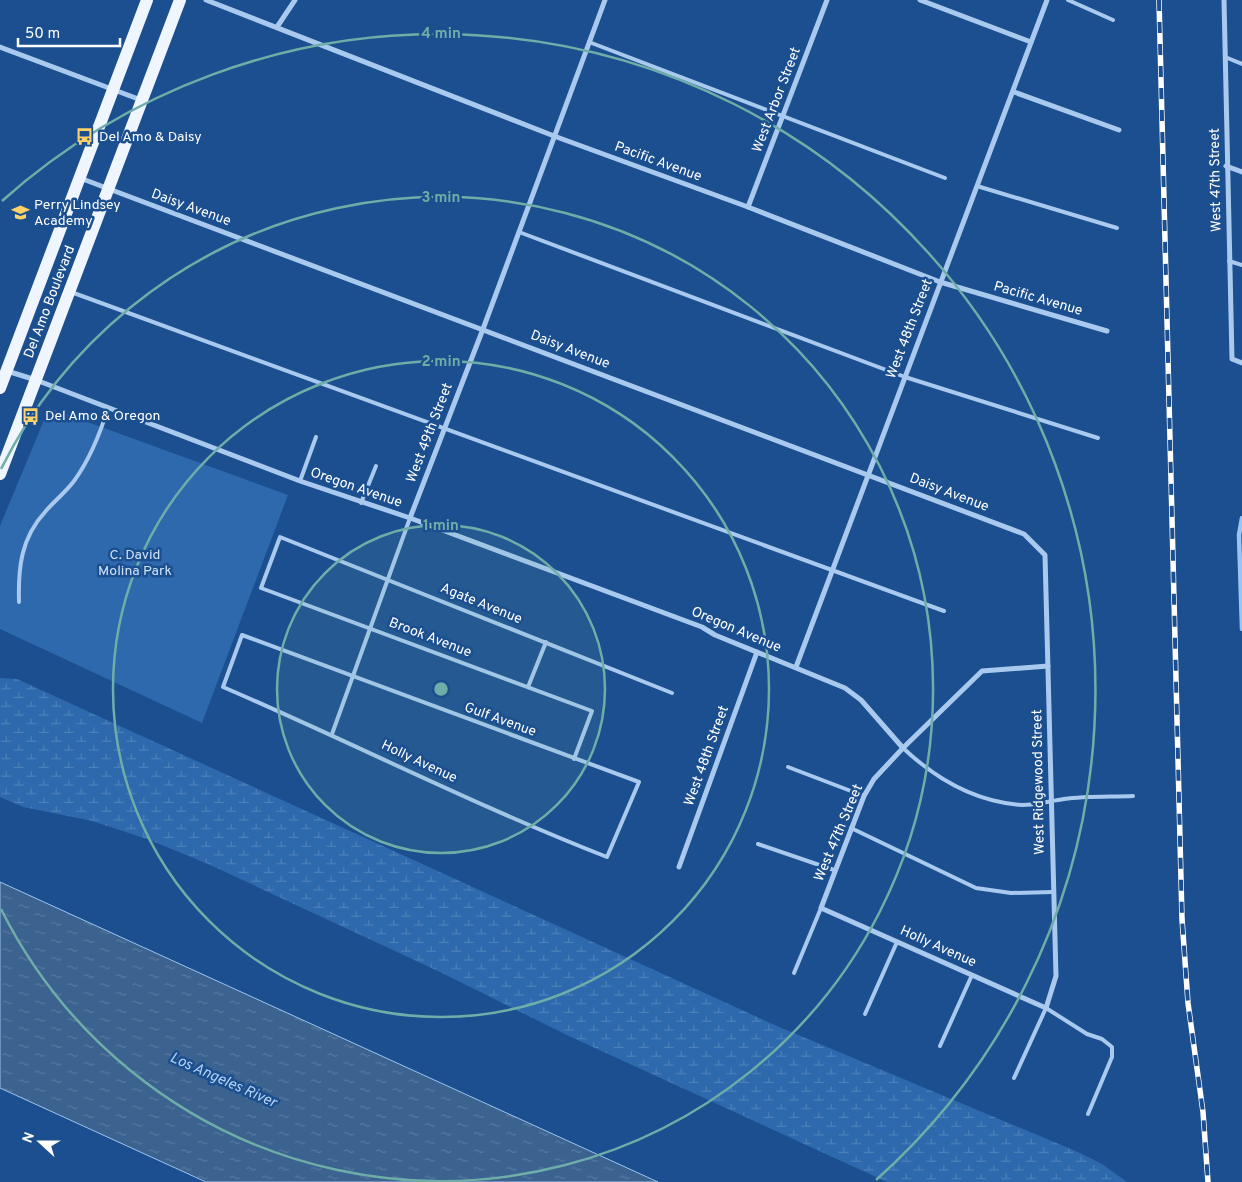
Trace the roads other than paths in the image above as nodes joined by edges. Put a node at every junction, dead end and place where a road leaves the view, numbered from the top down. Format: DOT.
graph roads {
  1 [pos="147,0"];
  2 [pos="180,0"];
  3 [pos="206,0"];
  4 [pos="295,0"];
  5 [pos="605,0"];
  6 [pos="827,0"];
  7 [pos="920,0"];
  8 [pos="1047,0"];
  9 [pos="1068,0"];
  10 [pos="1224,0"];
  11 [pos="1113,20"];
  12 [pos="276,27"];
  13 [pos="589,42"];
  14 [pos="1031,42"];
  15 [pos="0,47"];
  16 [pos="1225,58"];
  17 [pos="1242,64"];
  18 [pos="113,90"];
  19 [pos="1014,92"];
  20 [pos="142,100"];
  21 [pos="782,117"];
  22 [pos="1119,130"];
  23 [pos="554,136"];
  24 [pos="1226,166"];
  25 [pos="1242,172"];
  26 [pos="80,178"];
  27 [pos="945,178"];
  28 [pos="977,186"];
  29 [pos="109,189"];
  30 [pos="748,207"];
  31 [pos="1117,228"];
  32 [pos="519,232"];
  33 [pos="1229,261"];
  34 [pos="1242,265"];
  35 [pos="940,282"];
  36 [pos="70,292"];
  37 [pos="484,329"];
  38 [pos="1108,331"];
  39 [pos="1242,363"];
  40 [pos="6,371"];
  41 [pos="905,377"];
  42 [pos="36,380"];
  43 [pos="0,388"];
  44 [pos="108,408"];
  45 [pos="444,427"];
  46 [pos="316,437"];
  47 [pos="1098,438"];
  48 [pos="376,466"];
  49 [pos="0,474"];
  50 [pos="868,474"];
  51 [pos="300,481"];
  52 [pos="361,503"];
  53 [pos="410,518"];
  54 [pos="1045,555"];
  55 [pos="831,572"];
  56 [pos="388,579"];
  57 [pos="260,588"];
  58 [pos="20,602"];
  59 [pos="944,611"];
  60 [pos="369,627"];
  61 [pos="546,642"];
  62 [pos="757,652"];
  63 [pos="1048,666"];
  64 [pos="796,667"];
  65 [pos="353,678"];
  66 [pos="222,687"];
  67 [pos="528,687"];
  68 [pos="672,693"];
  69 [pos="332,734"];
  70 [pos="903,748"];
  71 [pos="574,759"];
  72 [pos="788,766"];
  73 [pos="639,782"];
  74 [pos="864,796"];
  75 [pos="1133,796"];
  76 [pos="1051,802"];
  77 [pos="851,828"];
  78 [pos="758,844"];
  79 [pos="679,867"];
  80 [pos="834,870"];
  81 [pos="1053,892"];
  82 [pos="821,908"];
  83 [pos="897,942"];
  84 [pos="794,973"];
  85 [pos="972,975"];
  86 [pos="1046,1008"];
  87 [pos="865,1014"];
  88 [pos="940,1046"];
  89 [pos="1014,1078"];
  90 [pos="1088,1114"];
  1 -- 18 [label="main road, Del Amo Boulevard"];
  2 -- 20 [label="main road, Del Amo Boulevard"];
  3 -- 12 [label="street, Pacific Avenue"];
  4 -- 12 [label="street"];
  5 -- 13 [label="street, West 49th Street"];
  6 -- 21 [label="street, West Arbor Street"];
  7 -- 14 [label="street"];
  8 -- 14 [label="street, West 48th Street"];
  9 -- 11 [label="lane"];
  10 -- 16 [label="street, West 47th Street"];
  12 -- 23 [label="street, Pacific Avenue"];
  13 -- 21 [label="lane"];
  13 -- 23 [label="street, West 49th Street"];
  14 -- 19 [label="street, West 48th Street"];
  15 -- 18 [label="street"];
  16 -- 17 [label="lane"];
  16 -- 24 [label="street, West 47th Street"];
  18 -- 20 [label="street"];
  18 -- 26 [label="main road, Del Amo Boulevard"];
  19 -- 22 [label="street"];
  19 -- 28 [label="street, West 48th Street"];
  20 -- 29 [label="main road, Del Amo Boulevard"];
  21 -- 27 [label="lane"];
  21 -- 30 [label="street, West Arbor Street"];
  23 -- 30 [label="street, Pacific Avenue"];
  23 -- 32 [label="street, West 49th Street"];
  24 -- 25 [label="street"];
  24 -- 33 [label="street, West 47th Street"];
  26 -- 29 [label="street, Daisy Avenue"];
  26 -- 40 [label="main road, Del Amo Boulevard"];
  28 -- 31 [label="lane"];
  28 -- 35 [label="street, West 48th Street"];
  29 -- 36 [label="main road, Del Amo Boulevard"];
  29 -- 37 [label="street, Daisy Avenue"];
  30 -- 35 [label="street, Pacific Avenue"];
  32 -- 37 [label="street, West 49th Street"];
  32 -- 41 [label="lane"];
  33 -- 34 [label="lane"];
  33 -- 39 [label="street, West 47th Street"];
  35 -- 38 [label="street, Pacific Avenue"];
  35 -- 41 [label="street, West 48th Street"];
  36 -- 42 [label="main road, Del Amo Boulevard"];
  36 -- 45 [label="lane"];
  37 -- 45 [label="street, West 49th Street"];
  37 -- 50 [label="street, Daisy Avenue"];
  40 -- 42 [label="street, Oregon Avenue"];
  40 -- 43 [label="main road, Del Amo Boulevard"];
  41 -- 47 [label="lane"];
  41 -- 50 [label="street, West 48th Street"];
  42 -- 44 [label="street, Oregon Avenue"];
  42 -- 49 [label="main road, Del Amo Boulevard"];
  44 -- 51 [label="street, Oregon Avenue"];
  44 -- 58 [label="lane"];
  45 -- 53 [label="street, West 49th Street"];
  45 -- 55 [label="lane"];
  46 -- 51 [label="lane"];
  48 -- 52 [label="lane"];
  50 -- 54 [label="street, Daisy Avenue"];
  50 -- 55 [label="street, West 48th Street"];
  51 -- 52 [label="street, Oregon Avenue"];
  52 -- 53 [label="street, Oregon Avenue"];
  53 -- 56 [label="lane, West 49th Street"];
  53 -- 62 [label="street, Oregon Avenue"];
  54 -- 63 [label="street, West Ridgewood Street"];
  55 -- 59 [label="lane"];
  55 -- 64 [label="street, West 48th Street"];
  56 -- 57 [label="lane, Agate Avenue"];
  56 -- 60 [label="lane, West 49th Street"];
  56 -- 61 [label="lane, Agate Avenue"];
  57 -- 60 [label="lane, Brook Avenue"];
  60 -- 65 [label="lane, West 49th Street"];
  60 -- 67 [label="lane, Brook Avenue"];
  61 -- 67 [label="lane"];
  61 -- 68 [label="lane, Agate Avenue"];
  62 -- 64 [label="street, Oregon Avenue"];
  62 -- 79 [label="street, West 48th Street"];
  63 -- 70 [label="street, West 47th Street"];
  63 -- 76 [label="street, West Ridgewood Street"];
  64 -- 70 [label="street, Oregon Avenue"];
  65 -- 66 [label="lane, Gulf Avenue"];
  65 -- 69 [label="lane, West 49th Street"];
  65 -- 71 [label="lane, Gulf Avenue"];
  66 -- 69 [label="lane, Holly Avenue"];
  67 -- 71 [label="lane, Brook Avenue"];
  69 -- 73 [label="lane, Holly Avenue"];
  70 -- 74 [label="street, West 47th Street"];
  70 -- 76 [label="lane"];
  71 -- 73 [label="lane, Gulf Avenue"];
  72 -- 74 [label="lane"];
  74 -- 77 [label="street, West 47th Street"];
  75 -- 76 [label="lane"];
  76 -- 81 [label="street, West Ridgewood Street"];
  77 -- 80 [label="street, West 47th Street"];
  77 -- 81 [label="lane"];
  78 -- 80 [label="lane"];
  80 -- 82 [label="street, West 47th Street"];
  81 -- 86 [label="street, West Ridgewood Street"];
  82 -- 83 [label="street, Holly Avenue"];
  82 -- 84 [label="lane"];
  83 -- 85 [label="street, Holly Avenue"];
  83 -- 87 [label="lane"];
  85 -- 86 [label="street, Holly Avenue"];
  85 -- 88 [label="lane"];
  86 -- 89 [label="lane"];
  86 -- 90 [label="lane"];
}
